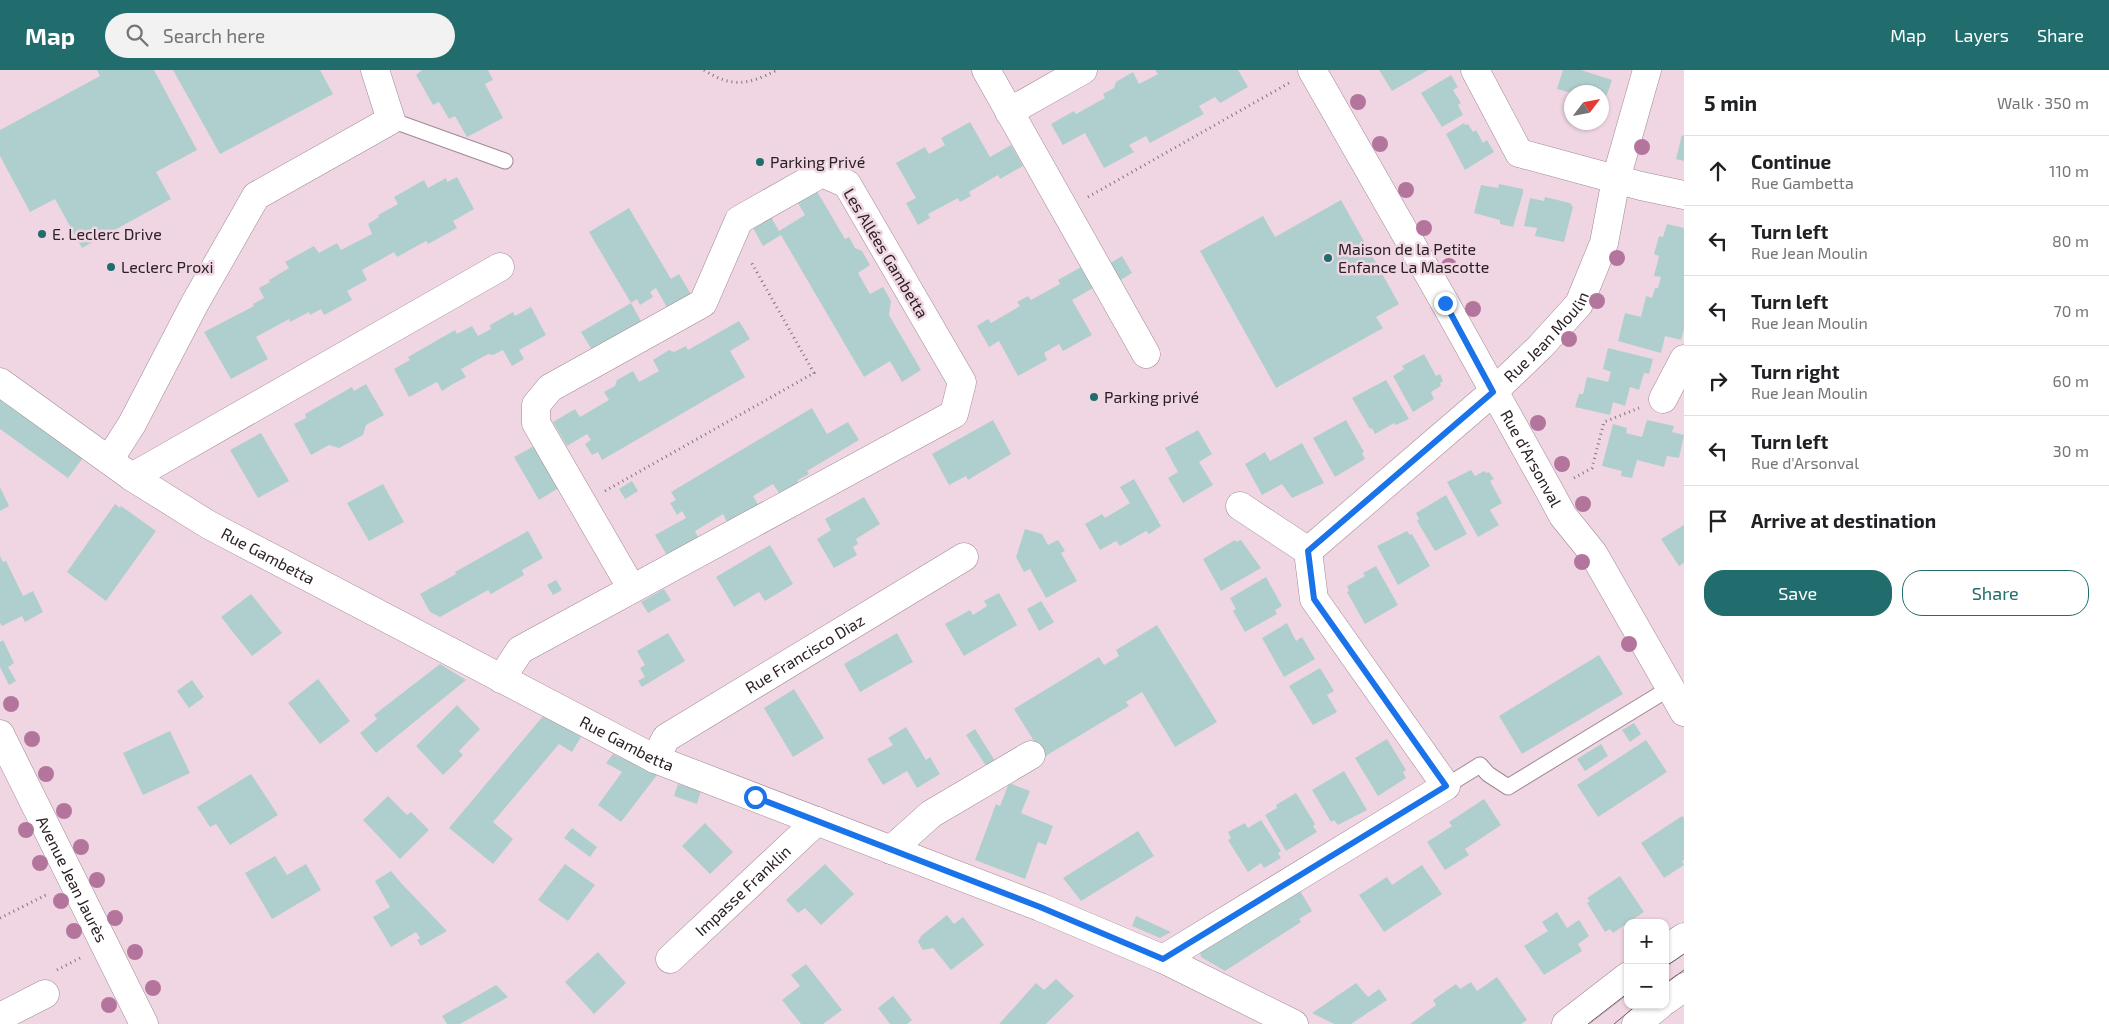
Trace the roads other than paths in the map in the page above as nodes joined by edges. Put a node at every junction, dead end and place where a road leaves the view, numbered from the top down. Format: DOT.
graph roads {
  1 [pos="375,70"];
  2 [pos="986,70"];
  3 [pos="1083,70"];
  4 [pos="1312,70"];
  5 [pos="1475,70"];
  6 [pos="1647,70"];
  7 [pos="1009,112"];
  8 [pos="391,120"];
  9 [pos="505,161"];
  10 [pos="1616,179"];
  11 [pos="1684,195"];
  12 [pos="500,266"];
  13 [pos="1146,354"];
  14 [pos="1684,359"];
  15 [pos="0,382"];
  16 [pos="1493,392"];
  17 [pos="1663,399"];
  18 [pos="109,460"];
  19 [pos="132,477"];
  20 [pos="1240,506"];
  21 [pos="1308,551"];
  22 [pos="964,558"];
  23 [pos="632,589"];
  24 [pos="501,679"];
  25 [pos="1670,688"];
  26 [pos="1684,712"];
  27 [pos="0,734"];
  28 [pos="1031,755"];
  29 [pos="655,759"];
  30 [pos="1446,786"];
  31 [pos="817,821"];
  32 [pos="892,850"];
  33 [pos="1684,937"];
  34 [pos="1669,947"];
  35 [pos="670,959"];
  36 [pos="1163,959"];
  37 [pos="1624,979"];
  38 [pos="48,983"];
  39 [pos="1684,987"];
  40 [pos="1669,998"];
  41 [pos="1655,1009"];
  42 [pos="0,1017"];
  43 [pos="144,1024"];
  44 [pos="1294,1024"];
  45 [pos="1566,1024"];
  46 [pos="1636,1024"];
  1 -- 8 [label="street"];
  2 -- 7 [label="street"];
  3 -- 7 [label="street"];
  4 -- 16 [label="street, Rue d'Arsonval"];
  5 -- 10 [label="street"];
  6 -- 10 [label="street, Rue Jean Moulin"];
  7 -- 13 [label="street"];
  8 -- 9 [label="lane"];
  8 -- 18 [label="street"];
  10 -- 11 [label="street"];
  10 -- 16 [label="street, Rue Jean Moulin"];
  12 -- 19 [label="street"];
  14 -- 17 [label="street"];
  15 -- 18 [label="street, Rue Gambetta"];
  16 -- 21 [label="street, Rue Jean Moulin"];
  16 -- 25 [label="street, Rue d'Arsonval"];
  18 -- 19 [label="street, Rue Gambetta"];
  19 -- 24 [label="street, Rue Gambetta"];
  20 -- 21 [label="street"];
  21 -- 30 [label="street"];
  22 -- 29 [label="street, Rue Francisco Diaz"];
  23 -- 23 [label="street, Les Allées Gambetta"];
  23 -- 24 [label="street, Les Allées Gambetta"];
  24 -- 29 [label="street, Rue Gambetta"];
  25 -- 26 [label="street, Rue d'Arsonval"];
  25 -- 30 [label="lane"];
  27 -- 43 [label="street, Avenue Jean Jaurès"];
  28 -- 32 [label="street"];
  29 -- 31 [label="street, Rue Gambetta"];
  30 -- 36 [label="street"];
  31 -- 32 [label="street, Rue Gambetta"];
  31 -- 35 [label="street, Impasse Franklin"];
  32 -- 36 [label="street, Rue Gambetta"];
  33 -- 34 [label="street"];
  36 -- 44 [label="street, Rue Gambetta"];
  37 -- 45 [label="street"];
  38 -- 42 [label="street"];
  39 -- 40 [label="street"];
  41 -- 46 [label="street"];
}
